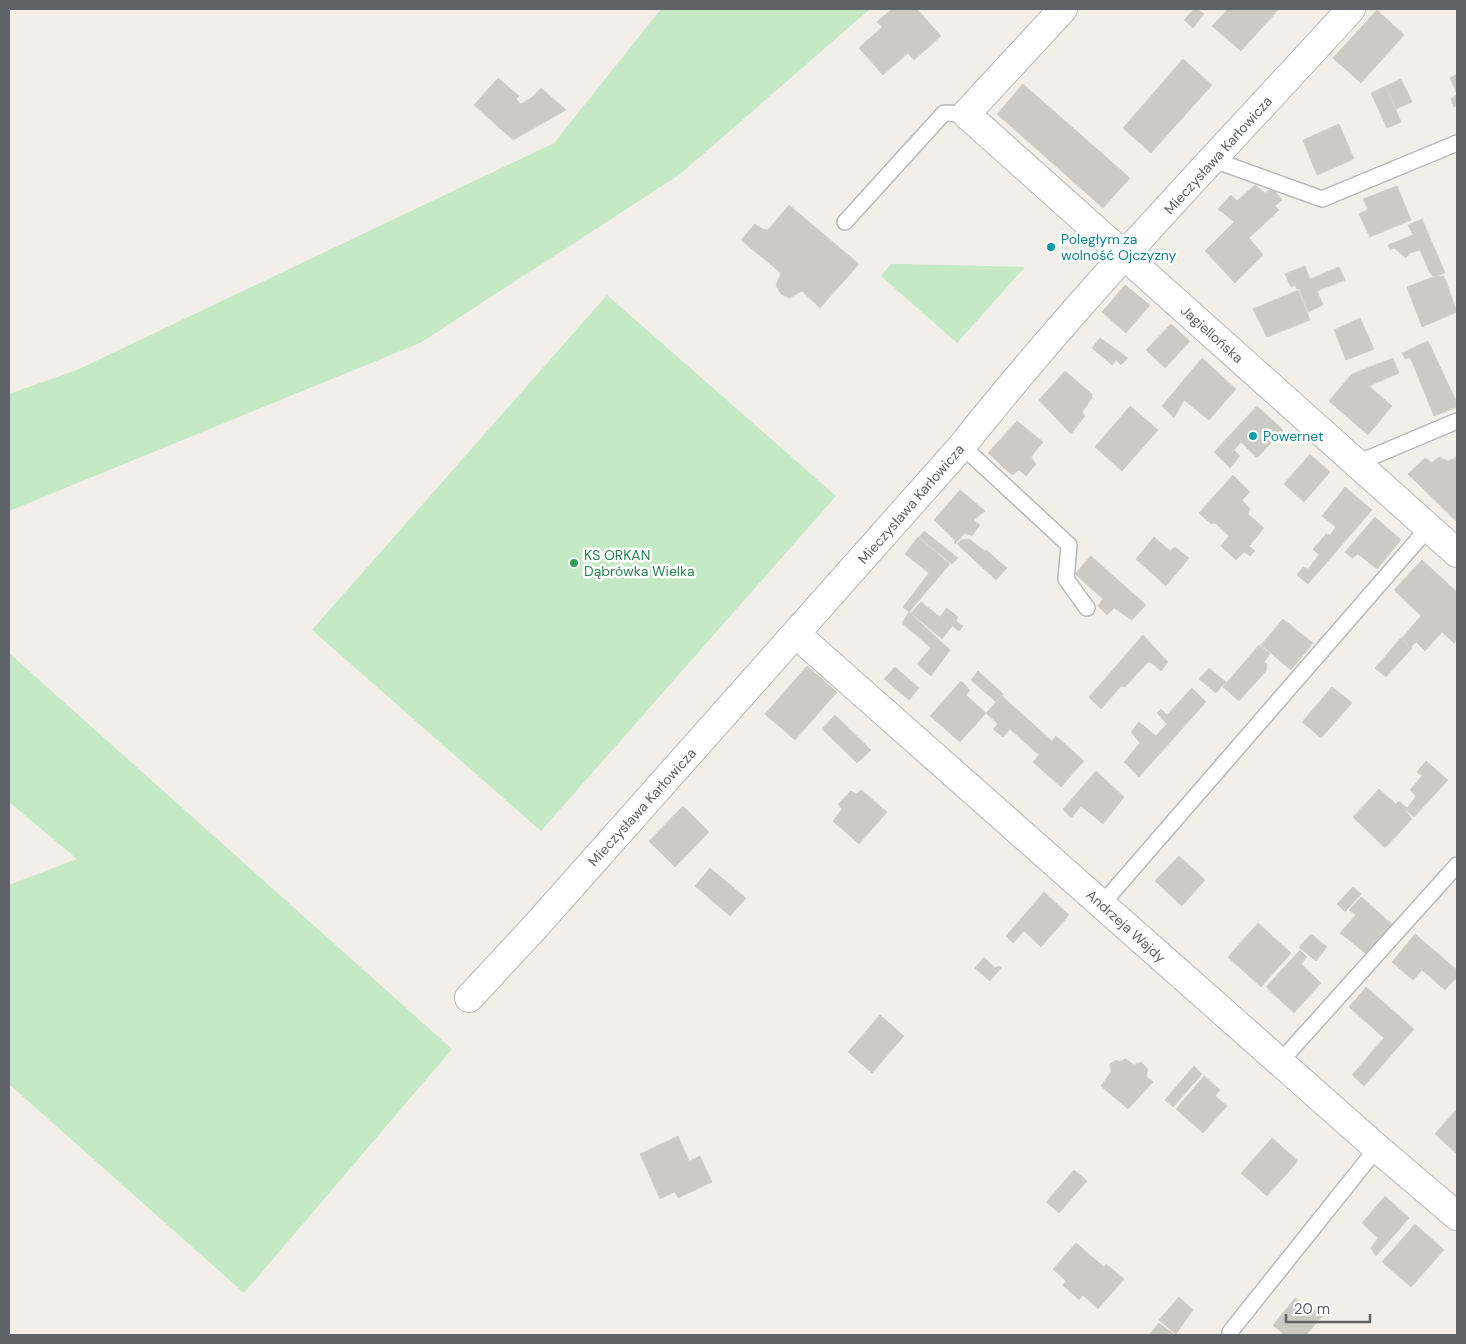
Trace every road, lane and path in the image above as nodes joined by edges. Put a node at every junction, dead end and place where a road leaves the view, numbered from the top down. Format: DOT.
graph roads {
  1 [pos="1064,9"];
  2 [pos="1351,9"];
  3 [pos="966,114"];
  4 [pos="1457,143"];
  5 [pos="1214,160"];
  6 [pos="845,222"];
  7 [pos="1126,256"];
  8 [pos="1457,421"];
  9 [pos="962,446"];
  10 [pos="1355,464"];
  11 [pos="1430,527"];
  12 [pos="1456,551"];
  13 [pos="1088,608"];
  14 [pos="796,634"];
  15 [pos="1457,865"];
  16 [pos="1102,904"];
  17 [pos="469,998"];
  18 [pos="1280,1062"];
  19 [pos="1377,1148"];
  20 [pos="1457,1216"];
  21 [pos="1230,1332"];
  1 -- 3 [label="street"];
  2 -- 5 [label="street, Mieczysława Karłowicza"];
  3 -- 6 [label="lane"];
  3 -- 7 [label="street, Jagiellońska"];
  4 -- 5 [label="lane"];
  5 -- 7 [label="street, Mieczysława Karłowicza"];
  7 -- 9 [label="street, Mieczysława Karłowicza"];
  7 -- 10 [label="street, Jagiellońska"];
  8 -- 10 [label="lane"];
  9 -- 13 [label="lane"];
  9 -- 14 [label="street, Mieczysława Karłowicza"];
  10 -- 11 [label="street, Jagiellońska"];
  11 -- 12 [label="street, Jagiellońska"];
  11 -- 16 [label="lane"];
  14 -- 16 [label="street, Andrzeja Wajdy"];
  14 -- 17 [label="street, Mieczysława Karłowicza"];
  15 -- 18 [label="lane"];
  16 -- 18 [label="street, Andrzeja Wajdy"];
  18 -- 19 [label="street, Andrzeja Wajdy"];
  19 -- 20 [label="street, Andrzeja Wajdy"];
  19 -- 21 [label="lane"];
}
